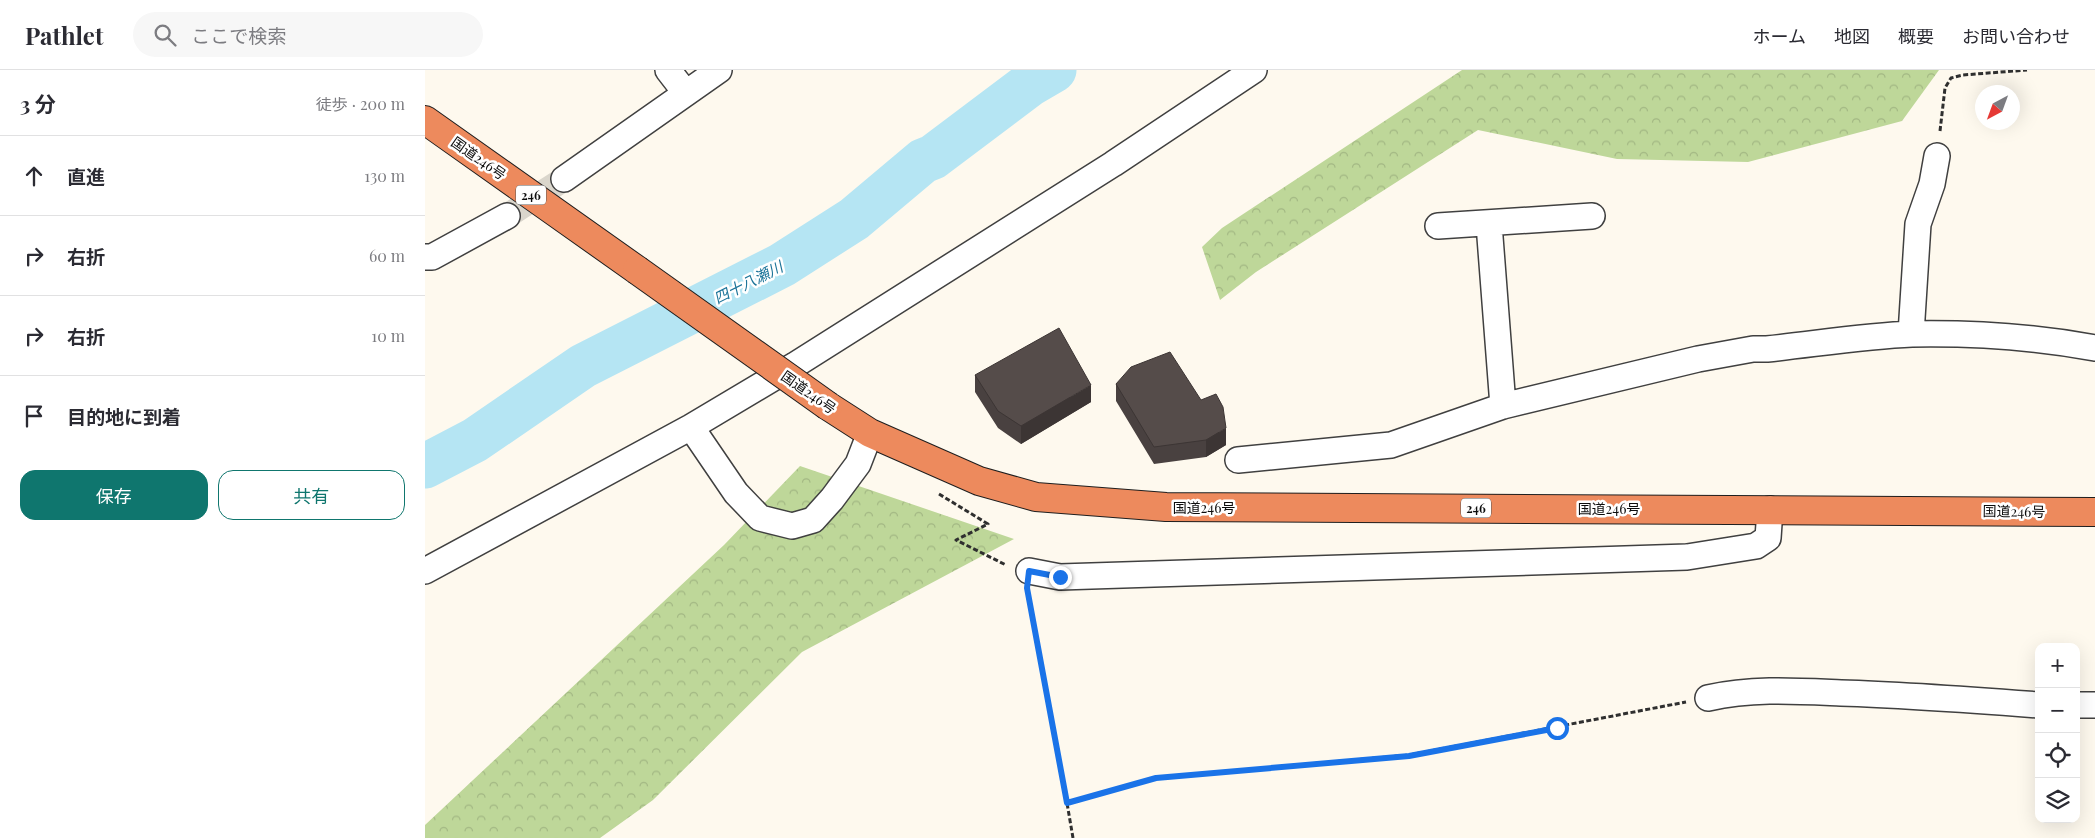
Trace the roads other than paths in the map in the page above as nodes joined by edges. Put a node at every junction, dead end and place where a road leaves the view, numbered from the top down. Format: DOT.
graph roads {
  1 [pos="668,70"];
  2 [pos="719,70"];
  3 [pos="1254,70"];
  4 [pos="685,92"];
  5 [pos="425,120"];
  6 [pos="1937,156"];
  7 [pos="564,179"];
  8 [pos="507,216"];
  9 [pos="1592,216"];
  10 [pos="1489,224"];
  11 [pos="1438,226"];
  12 [pos="425,257"];
  13 [pos="1911,334"];
  14 [pos="2095,348"];
  15 [pos="1503,406"];
  16 [pos="691,427"];
  17 [pos="870,433"];
  18 [pos="1238,460"];
  19 [pos="1770,509"];
  20 [pos="2095,512"];
  21 [pos="425,571"];
  22 [pos="1029,574"];
  23 [pos="1708,698"];
  24 [pos="2035,704"];
  25 [pos="2080,705"];
  26 [pos="2095,705"];
  1 -- 4 [label="street"];
  2 -- 4 [label="street"];
  3 -- 16 [label="street"];
  4 -- 7 [label="street"];
  5 -- 17 [label="highway, 国道246号 / 246, bridge"];
  6 -- 13 [label="street"];
  8 -- 12 [label="street"];
  9 -- 10 [label="street"];
  10 -- 11 [label="street"];
  10 -- 15 [label="street"];
  13 -- 14 [label="street"];
  13 -- 15 [label="street"];
  15 -- 18 [label="street"];
  16 -- 17 [label="street"];
  16 -- 21 [label="street"];
  17 -- 19 [label="highway, 国道246号 / 246"];
  19 -- 20 [label="highway, 国道246号 / 246"];
  19 -- 22 [label="street"];
  23 -- 24 [label="street"];
  25 -- 26 [label="street"];
}
